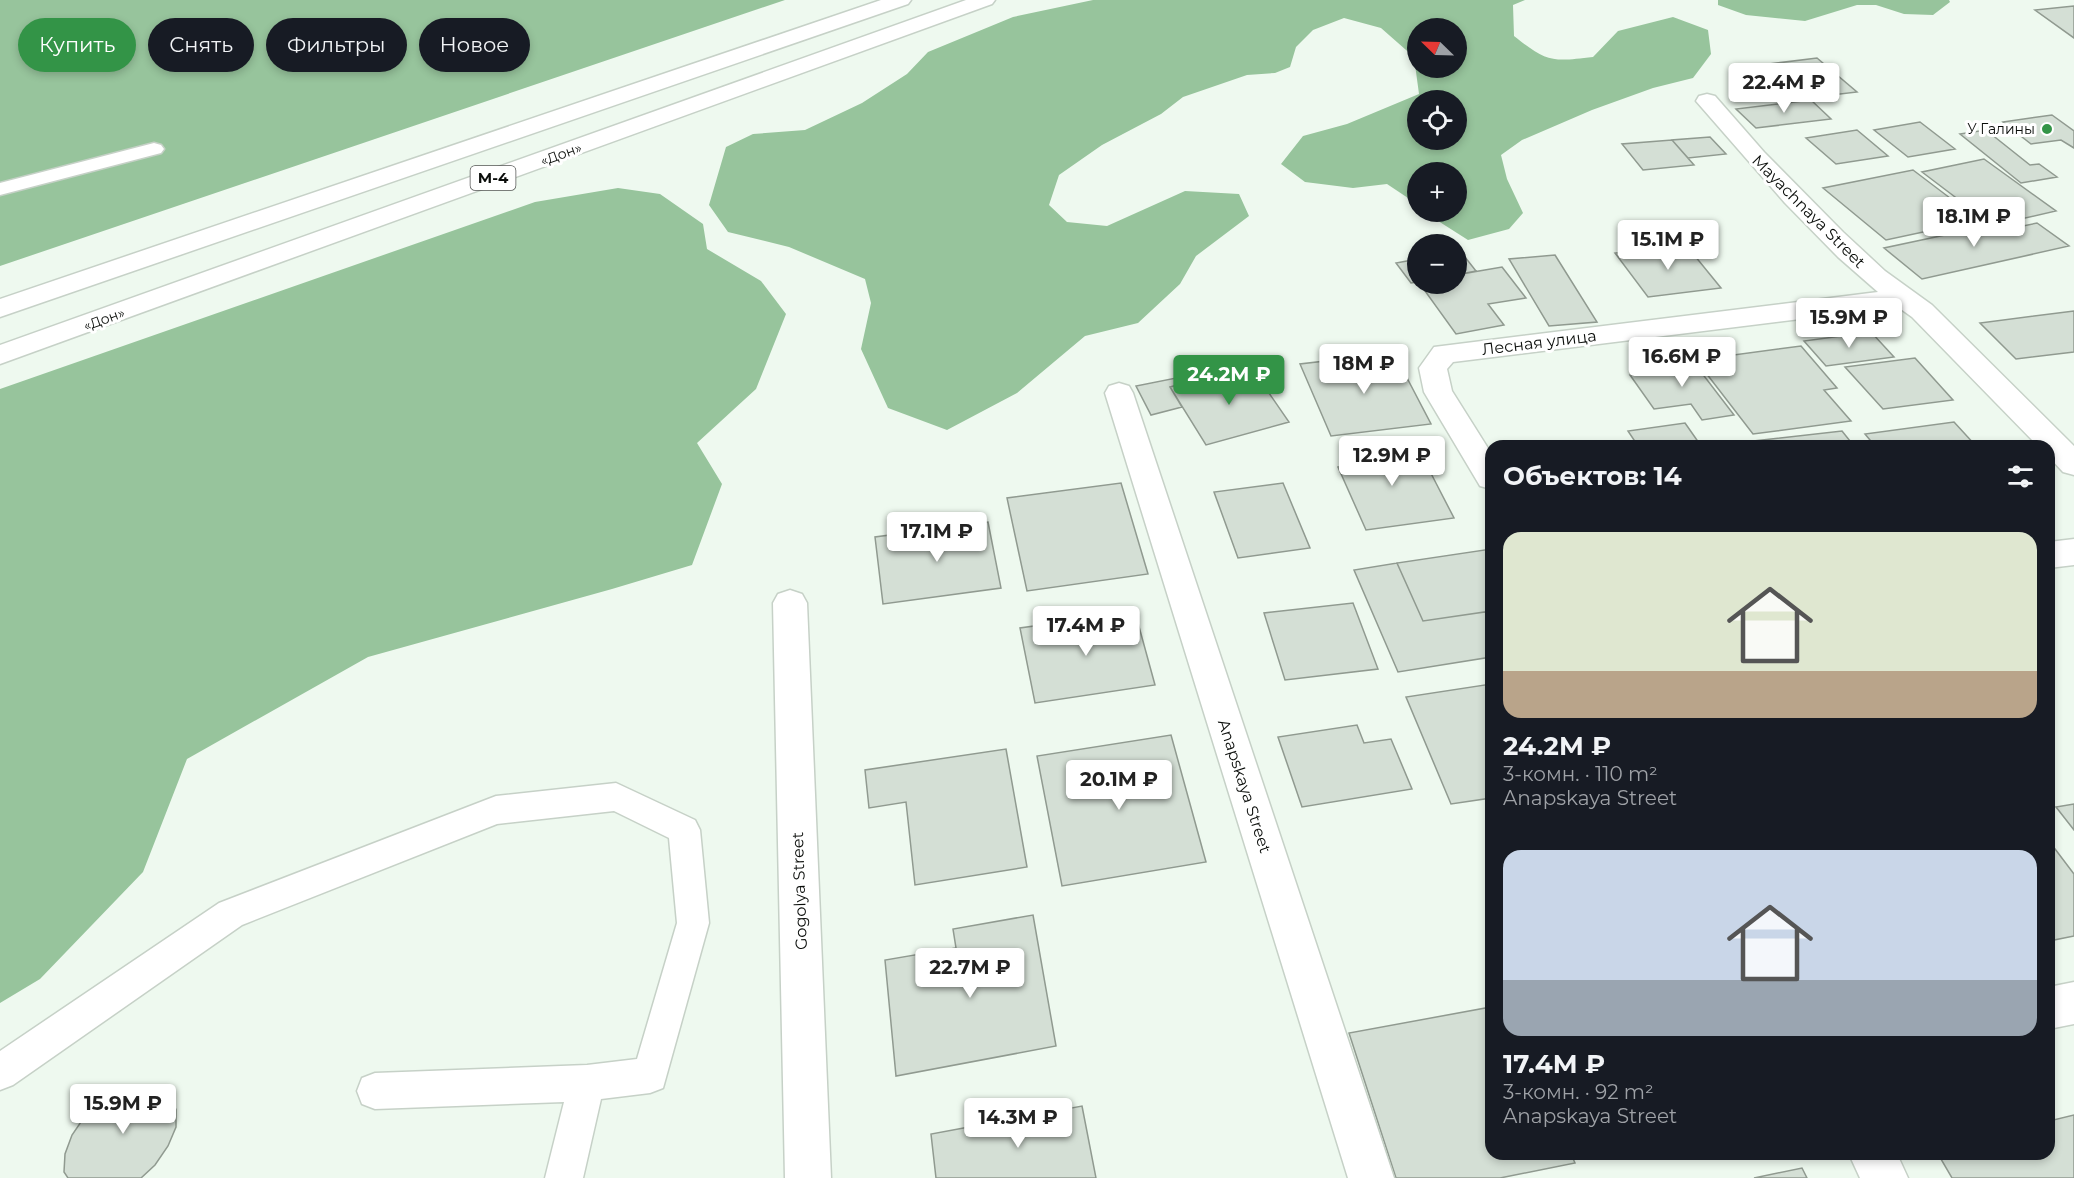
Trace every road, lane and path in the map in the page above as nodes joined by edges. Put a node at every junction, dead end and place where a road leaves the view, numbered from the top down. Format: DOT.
graph roads {
  1 [pos="901,0"];
  2 [pos="986,0"];
  3 [pos="1707,101"];
  4 [pos="154,149"];
  5 [pos="0,189"];
  6 [pos="1902,298"];
  7 [pos="0,308"];
  8 [pos="0,355"];
  9 [pos="1119,393"];
  10 [pos="2050,440"];
  11 [pos="2055,445"];
  12 [pos="2074,464"];
  13 [pos="1485,468"];
  14 [pos="2074,552"];
  15 [pos="2055,554"];
  16 [pos="790,603"];
  17 [pos="2074,1004"];
  18 [pos="2055,1007"];
  19 [pos="0,1072"];
  20 [pos="587,1083"];
  21 [pos="375,1091"];
  22 [pos="1875,1160"];
  23 [pos="564,1178"];
  24 [pos="808,1178"];
  25 [pos="1371,1178"];
  26 [pos="1885,1178"];
  1 -- 7 [label="main road, М-4"];
  2 -- 8 [label="main road, «Дон» / М-4"];
  3 -- 6 [label="main road, Mayachnaya Street"];
  4 -- 5 [label="lane"];
  6 -- 10 [label="main road, Mayachnaya Street"];
  6 -- 13 [label="main road, Лесная улица"];
  9 -- 25 [label="main road, Anapskaya Street"];
  11 -- 12 [label="main road, Mayachnaya Street"];
  14 -- 15 [label="main road"];
  16 -- 24 [label="main road, Gogolya Street"];
  17 -- 18 [label="main road"];
  19 -- 20 [label="lane"];
  20 -- 21 [label="lane"];
  20 -- 23 [label="lane"];
  22 -- 26 [label="main road"];
}
